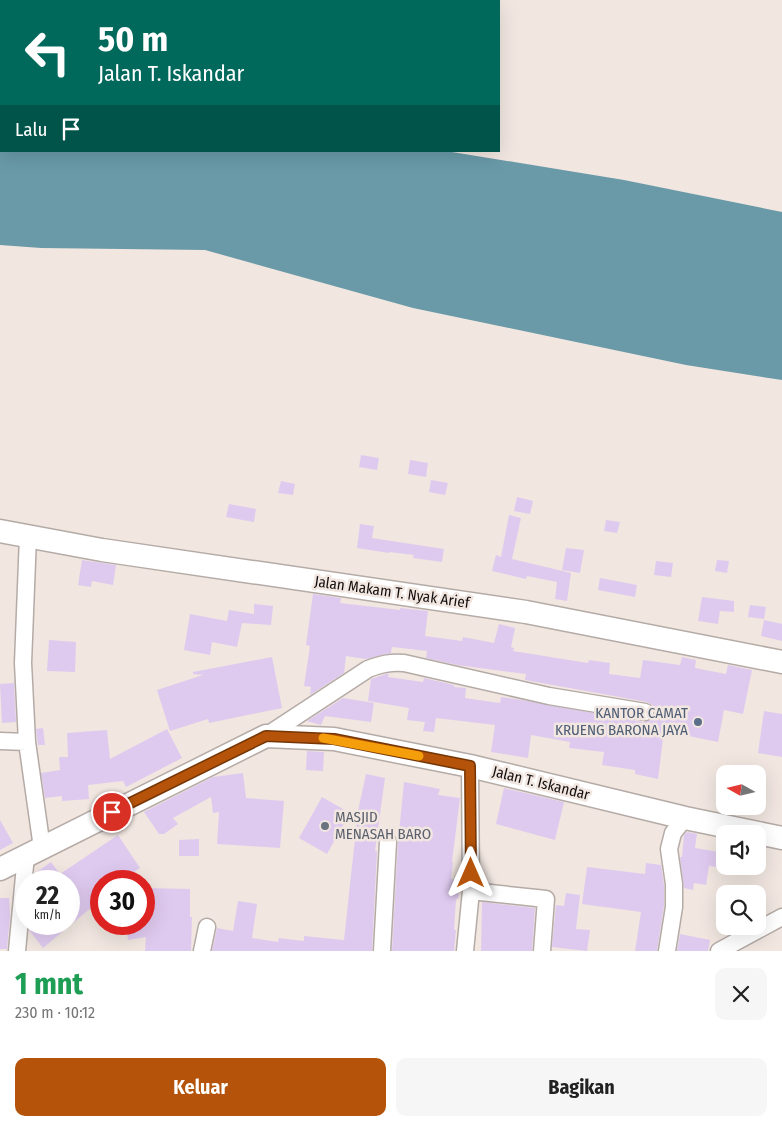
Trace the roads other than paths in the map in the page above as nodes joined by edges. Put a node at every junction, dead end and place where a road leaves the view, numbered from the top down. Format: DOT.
graph roads {
  1 [pos="0,531"];
  2 [pos="28,536"];
  3 [pos="782,662"];
  4 [pos="645,712"];
  5 [pos="266,736"];
  6 [pos="0,741"];
  7 [pos="26,742"];
  8 [pos="470,766"];
  9 [pos="685,818"];
  10 [pos="782,838"];
  11 [pos="388,842"];
  12 [pos="34,851"];
  13 [pos="0,869"];
  14 [pos="471,891"];
  15 [pos="782,917"];
  16 [pos="207,927"];
  17 [pos="17,951"];
  18 [pos="202,951"];
  19 [pos="382,951"];
  20 [pos="465,951"];
  21 [pos="542,951"];
  22 [pos="667,951"];
  23 [pos="719,951"];
  1 -- 2 [label="street, Jalan Makam T. Nyak Arief"];
  2 -- 3 [label="street, Jalan Makam T. Nyak Arief"];
  2 -- 7 [label="street"];
  4 -- 5 [label="street"];
  5 -- 8 [label="street, Jalan T. Iskandar"];
  5 -- 12 [label="street, Jalan T. Iskandar"];
  6 -- 7 [label="street"];
  7 -- 12 [label="street"];
  8 -- 9 [label="street, Jalan T. Iskandar"];
  8 -- 14 [label="street"];
  9 -- 10 [label="street, Jalan T. Iskandar"];
  9 -- 22 [label="street"];
  11 -- 19 [label="street"];
  12 -- 13 [label="street, Jalan T. Iskandar"];
  12 -- 17 [label="street"];
  14 -- 20 [label="street"];
  14 -- 21 [label="street"];
  15 -- 23 [label="street"];
  16 -- 18 [label="street"];
}
